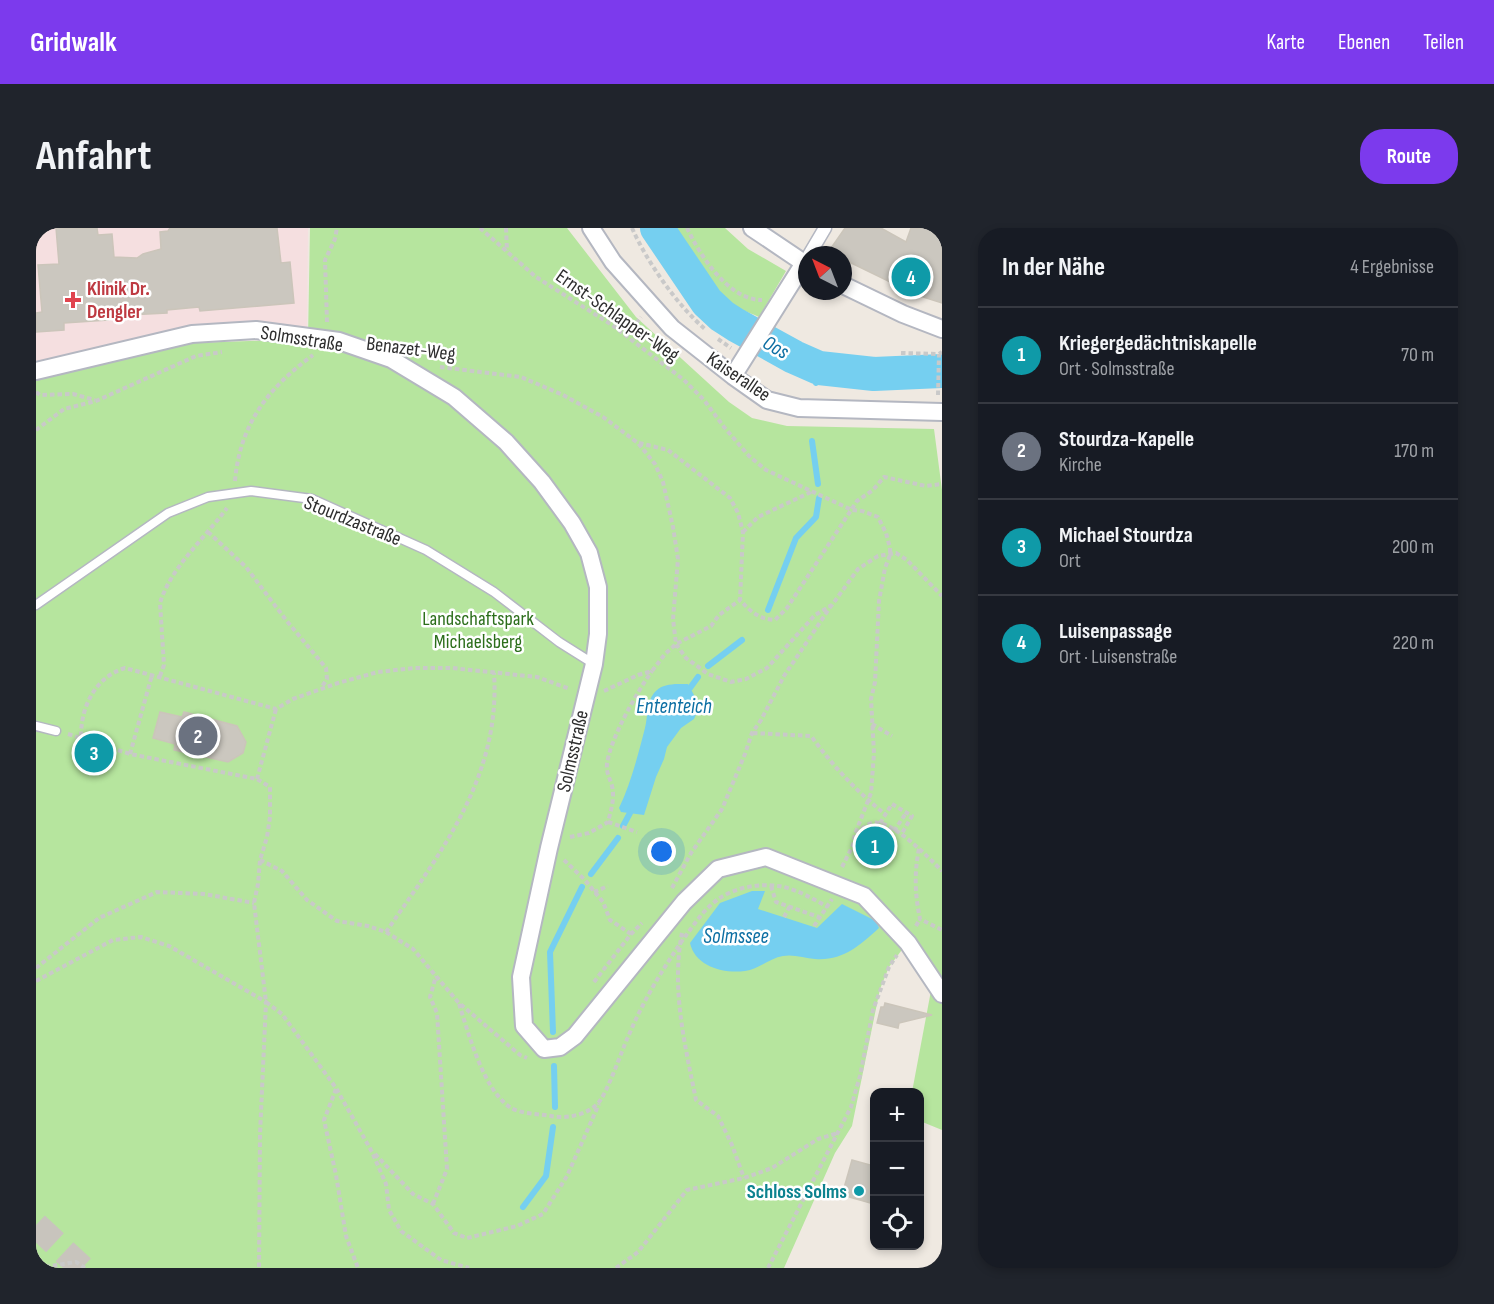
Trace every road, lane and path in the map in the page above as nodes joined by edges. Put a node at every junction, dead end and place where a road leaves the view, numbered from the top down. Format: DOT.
graph roads {
  1 [pos="337,228"];
  2 [pos="480,228"];
  3 [pos="506,228"];
  4 [pos="591,228"];
  5 [pos="632,228"];
  6 [pos="687,228"];
  7 [pos="752,228"];
  8 [pos="825,228"];
  9 [pos="815,246"];
  10 [pos="507,252"];
  11 [pos="798,255"];
  12 [pos="798,273"];
  13 [pos="852,289"];
  14 [pos="780,300"];
  15 [pos="942,329"];
  16 [pos="326,339"];
  17 [pos="228,351"];
  18 [pos="901,353"];
  19 [pos="746,354"];
  20 [pos="940,354"];
  21 [pos="432,366"];
  22 [pos="36,370"];
  23 [pos="733,376"];
  24 [pos="36,392"];
  25 [pos="96,401"];
  26 [pos="940,403"];
  27 [pos="36,430"];
  28 [pos="638,443"];
  29 [pos="236,465"];
  30 [pos="942,485"];
  31 [pos="811,491"];
  32 [pos="225,510"];
  33 [pos="852,510"];
  34 [pos="208,532"];
  35 [pos="743,532"];
  36 [pos="890,555"];
  37 [pos="942,596"];
  38 [pos="740,600"];
  39 [pos="36,605"];
  40 [pos="832,605"];
  41 [pos="676,644"];
  42 [pos="594,663"];
  43 [pos="652,671"];
  44 [pos="494,674"];
  45 [pos="152,675"];
  46 [pos="160,676"];
  47 [pos="321,688"];
  48 [pos="585,694"];
  49 [pos="276,709"];
  50 [pos="871,723"];
  51 [pos="36,726"];
  52 [pos="56,731"];
  53 [pos="752,733"];
  54 [pos="892,736"];
  55 [pos="130,754"];
  56 [pos="257,779"];
  57 [pos="869,801"];
  58 [pos="906,813"];
  59 [pos="885,814"];
  60 [pos="608,822"];
  61 [pos="880,823"];
  62 [pos="894,831"];
  63 [pos="637,832"];
  64 [pos="855,834"];
  65 [pos="901,835"];
  66 [pos="549,848"];
  67 [pos="920,848"];
  68 [pos="260,860"];
  69 [pos="942,871"];
  70 [pos="771,885"];
  71 [pos="838,885"];
  72 [pos="608,886"];
  73 [pos="594,892"];
  74 [pos="669,893"];
  75 [pos="254,903"];
  76 [pos="790,906"];
  77 [pos="784,917"];
  78 [pos="819,917"];
  79 [pos="647,918"];
  80 [pos="814,926"];
  81 [pos="682,928"];
  82 [pos="942,930"];
  83 [pos="386,932"];
  84 [pos="631,934"];
  85 [pos="908,943"];
  86 [pos="679,945"];
  87 [pos="36,968"];
  88 [pos="436,976"];
  89 [pos="36,981"];
  90 [pos="591,986"];
  91 [pos="942,994"];
  92 [pos="266,1002"];
  93 [pos="458,1002"];
  94 [pos="530,1059"];
  95 [pos="336,1088"];
  96 [pos="599,1103"];
  97 [pos="839,1133"];
  98 [pos="372,1152"];
  99 [pos="744,1178"];
  100 [pos="434,1204"];
  101 [pos="38,1268"];
  102 [pos="85,1268"];
  103 [pos="260,1268"];
  104 [pos="358,1268"];
  105 [pos="469,1268"];
  106 [pos="616,1268"];
  107 [pos="768,1268"];
  1 -- 16 [label="path"];
  2 -- 10 [label="path, Ernst-Schlapper-Weg"];
  3 -- 10 [label="path"];
  4 -- 23 [label="street, Kaiserallee"];
  5 -- 19 [label="path"];
  6 -- 14 [label="path"];
  7 -- 11 [label="street"];
  8 -- 9 [label="street"];
  10 -- 31 [label="path, Ernst-Schlapper-Weg"];
  12 -- 14 [label="street"];
  13 -- 15 [label="street"];
  14 -- 19 [label="street"];
  16 -- 22 [label="street, Solmsstraße"];
  16 -- 29 [label="path"];
  16 -- 42 [label="street, Solmsstraße"];
  17 -- 25 [label="path"];
  18 -- 20 [label="path"];
  19 -- 23 [label="street"];
  20 -- 26 [label="path"];
  21 -- 28 [label="path, Benazet-Weg"];
  23 -- 26 [label="street, Kaiserallee"];
  24 -- 25 [label="path"];
  25 -- 27 [label="path"];
  28 -- 35 [label="path"];
  28 -- 41 [label="path"];
  30 -- 33 [label="path"];
  31 -- 33 [label="path, Ernst-Schlapper-Weg"];
  31 -- 35 [label="path"];
  32 -- 34 [label="path"];
  33 -- 36 [label="path, Ernst-Schlapper-Weg"];
  33 -- 38 [label="path"];
  34 -- 46 [label="path"];
  34 -- 47 [label="path"];
  35 -- 38 [label="path"];
  36 -- 37 [label="path"];
  36 -- 40 [label="path"];
  36 -- 50 [label="path"];
  38 -- 41 [label="path"];
  39 -- 42 [label="lane, Stourdzastraße"];
  40 -- 41 [label="path"];
  40 -- 53 [label="path"];
  41 -- 43 [label="path"];
  42 -- 48 [label="street, Solmsstraße"];
  43 -- 48 [label="path"];
  43 -- 60 [label="path"];
  44 -- 47 [label="path"];
  44 -- 48 [label="path"];
  44 -- 83 [label="path"];
  45 -- 46 [label="path"];
  45 -- 55 [label="path"];
  45 -- 55 [label="path"];
  46 -- 49 [label="path"];
  47 -- 49 [label="path"];
  48 -- 66 [label="street, Solmsstraße"];
  49 -- 56 [label="path"];
  50 -- 54 [label="path"];
  50 -- 57 [label="path"];
  51 -- 52 [label="lane"];
  53 -- 57 [label="path"];
  53 -- 74 [label="path"];
  55 -- 56 [label="path"];
  56 -- 68 [label="path"];
  57 -- 59 [label="path"];
  57 -- 64 [label="path"];
  58 -- 59 [label="path"];
  58 -- 62 [label="path"];
  58 -- 65 [label="path"];
  59 -- 61 [label="path"];
  60 -- 63 [label="path"];
  60 -- 66 [label="path"];
  61 -- 62 [label="path"];
  61 -- 64 [label="path"];
  62 -- 65 [label="path"];
  64 -- 71 [label="path"];
  65 -- 67 [label="path"];
  66 -- 71 [label="street, Solmsstraße"];
  66 -- 73 [label="path"];
  67 -- 69 [label="path"];
  67 -- 82 [label="path"];
  68 -- 75 [label="path"];
  68 -- 83 [label="path"];
  70 -- 76 [label="path"];
  70 -- 78 [label="path"];
  70 -- 86 [label="path"];
  71 -- 85 [label="street, Solmsstraße"];
  72 -- 73 [label="path"];
  73 -- 84 [label="path"];
  75 -- 87 [label="path"];
  75 -- 92 [label="path"];
  76 -- 77 [label="path"];
  76 -- 78 [label="path"];
  78 -- 80 [label="path"];
  79 -- 84 [label="path"];
  81 -- 86 [label="path"];
  83 -- 88 [label="path"];
  84 -- 90 [label="path"];
  85 -- 91 [label="street, Solmsstraße"];
  85 -- 97 [label="path"];
  86 -- 96 [label="path"];
  86 -- 99 [label="path"];
  88 -- 93 [label="path"];
  88 -- 100 [label="path"];
  89 -- 92 [label="path"];
  92 -- 95 [label="path"];
  92 -- 103 [label="path"];
  93 -- 94 [label="path"];
  93 -- 96 [label="path"];
  95 -- 98 [label="path"];
  95 -- 104 [label="path"];
  96 -- 100 [label="path"];
  97 -- 99 [label="path"];
  97 -- 107 [label="path"];
  98 -- 100 [label="path"];
  98 -- 105 [label="path"];
  99 -- 106 [label="path"];
  101 -- 102 [label="path"];
}
